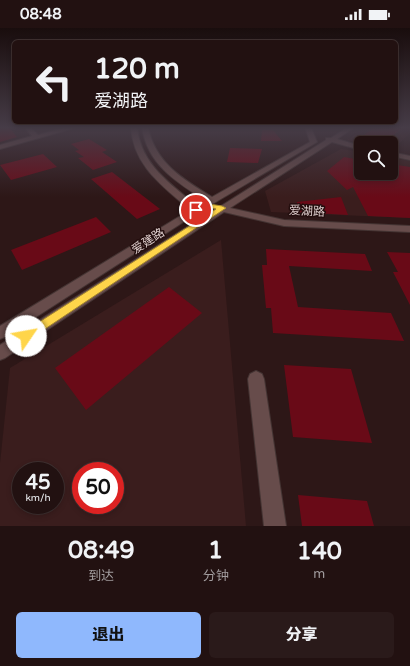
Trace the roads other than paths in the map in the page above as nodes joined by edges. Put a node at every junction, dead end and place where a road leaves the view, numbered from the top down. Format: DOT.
graph roads {
  1 [pos="139,150"];
  2 [pos="153,150"];
  3 [pos="299,150"];
  4 [pos="315,150"];
  5 [pos="204,205"];
  6 [pos="222,208"];
  7 [pos="410,229"];
  8 [pos="0,333"];
  9 [pos="0,353"];
  10 [pos="256,379"];
  11 [pos="275,526"];
  1 -- 5 [label="main road"];
  2 -- 5 [label="main road"];
  3 -- 5 [label="main road, 爱建路"];
  4 -- 6 [label="main road, 爱建路"];
  5 -- 6 [label="main road, 爱湖路"];
  5 -- 8 [label="main road, 爱建路"];
  6 -- 7 [label="main road, 爱湖路"];
  6 -- 9 [label="main road, 爱建路"];
  10 -- 11 [label="main road"];
}
